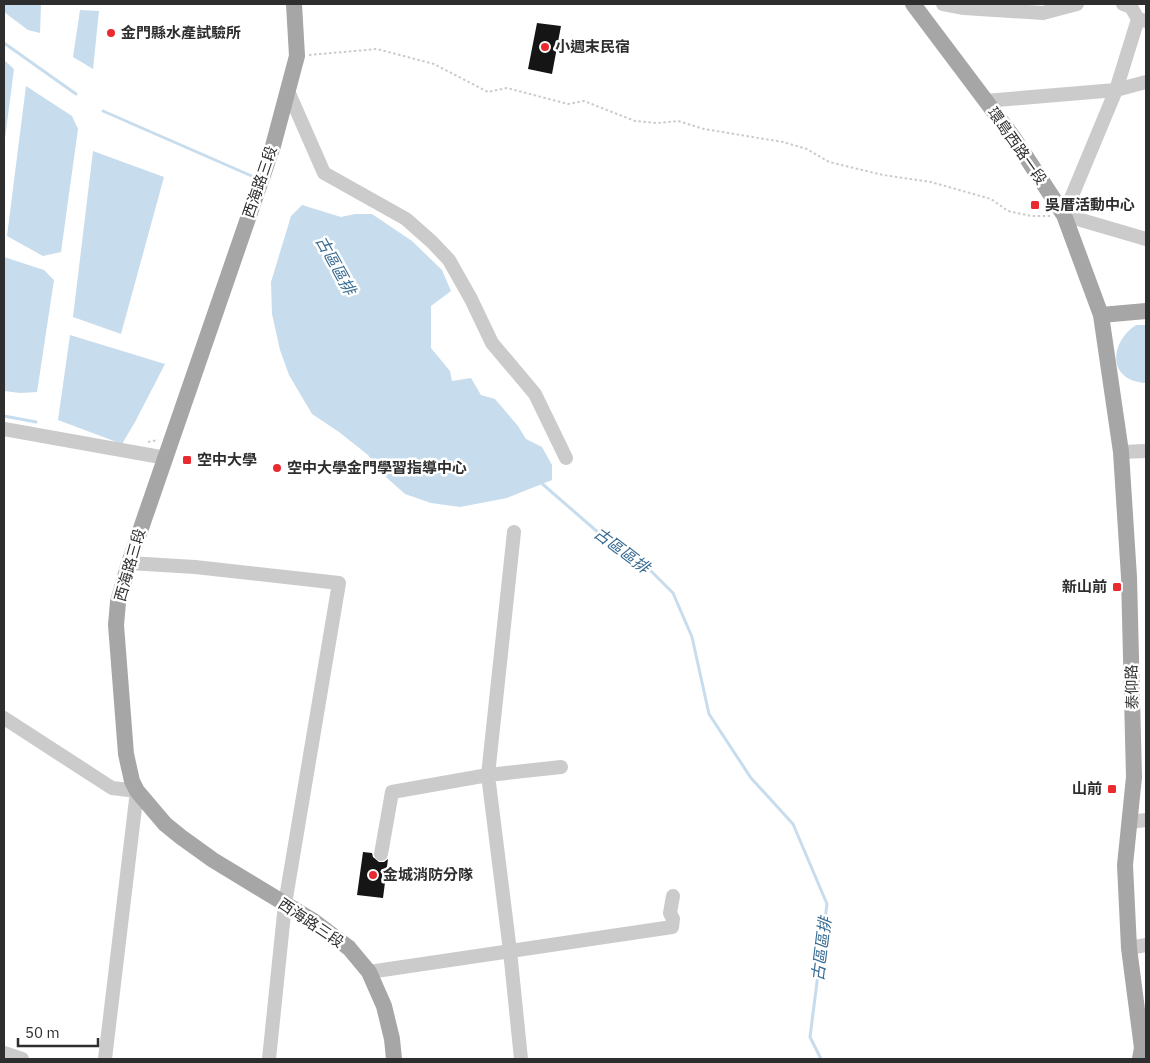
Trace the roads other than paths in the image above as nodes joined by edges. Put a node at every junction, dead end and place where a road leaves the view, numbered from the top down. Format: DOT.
graph roads {
  1 [pos="294,4"];
  2 [pos="913,4"];
  3 [pos="943,4"];
  4 [pos="1077,4"];
  5 [pos="1123,4"];
  6 [pos="1142,20"];
  7 [pos="1146,82"];
  8 [pos="288,90"];
  9 [pos="1116,90"];
  10 [pos="985,101"];
  11 [pos="1064,215"];
  12 [pos="1146,238"];
  13 [pos="1146,311"];
  14 [pos="1101,315"];
  15 [pos="4,429"];
  16 [pos="1146,451"];
  17 [pos="1121,452"];
  18 [pos="166,458"];
  19 [pos="566,458"];
  20 [pos="514,532"];
  21 [pos="129,563"];
  22 [pos="4,718"];
  23 [pos="561,767"];
  24 [pos="488,775"];
  25 [pos="137,791"];
  26 [pos="1146,820"];
  27 [pos="1129,822"];
  28 [pos="381,854"];
  29 [pos="673,896"];
  30 [pos="285,904"];
  31 [pos="1146,945"];
  32 [pos="1129,948"];
  33 [pos="510,951"];
  34 [pos="370,972"];
  35 [pos="4,1053"];
  36 [pos="22,1059"];
  37 [pos="105,1059"];
  38 [pos="269,1059"];
  39 [pos="394,1059"];
  40 [pos="521,1059"];
  41 [pos="1140,1059"];
  1 -- 8 [label="main road, 西海路三段"];
  2 -- 10 [label="main road, 環島西路一段"];
  3 -- 4 [label="street"];
  5 -- 6 [label="street"];
  6 -- 9 [label="street"];
  7 -- 9 [label="street"];
  8 -- 18 [label="main road, 西海路三段"];
  8 -- 19 [label="street"];
  9 -- 10 [label="street"];
  9 -- 11 [label="street"];
  10 -- 11 [label="main road, 環島西路一段"];
  11 -- 12 [label="street"];
  11 -- 14 [label="main road, 環島西路一段"];
  13 -- 14 [label="main road"];
  14 -- 17 [label="main road, 泰仰路"];
  15 -- 18 [label="street"];
  16 -- 17 [label="street"];
  17 -- 27 [label="main road, 泰仰路"];
  18 -- 21 [label="main road, 西海路三段"];
  20 -- 24 [label="street"];
  21 -- 25 [label="main road, 西海路三段"];
  21 -- 30 [label="street"];
  22 -- 25 [label="street"];
  23 -- 24 [label="street"];
  24 -- 28 [label="street"];
  24 -- 33 [label="street"];
  25 -- 30 [label="main road, 西海路三段"];
  25 -- 37 [label="street"];
  26 -- 27 [label="street"];
  27 -- 32 [label="main road, 泰仰路"];
  29 -- 33 [label="street"];
  30 -- 34 [label="main road, 西海路三段"];
  30 -- 38 [label="street"];
  31 -- 32 [label="street"];
  32 -- 41 [label="main road, 泰仰路"];
  33 -- 34 [label="street"];
  33 -- 40 [label="street"];
  34 -- 39 [label="main road, 西海路三段"];
  35 -- 36 [label="street"];
}
